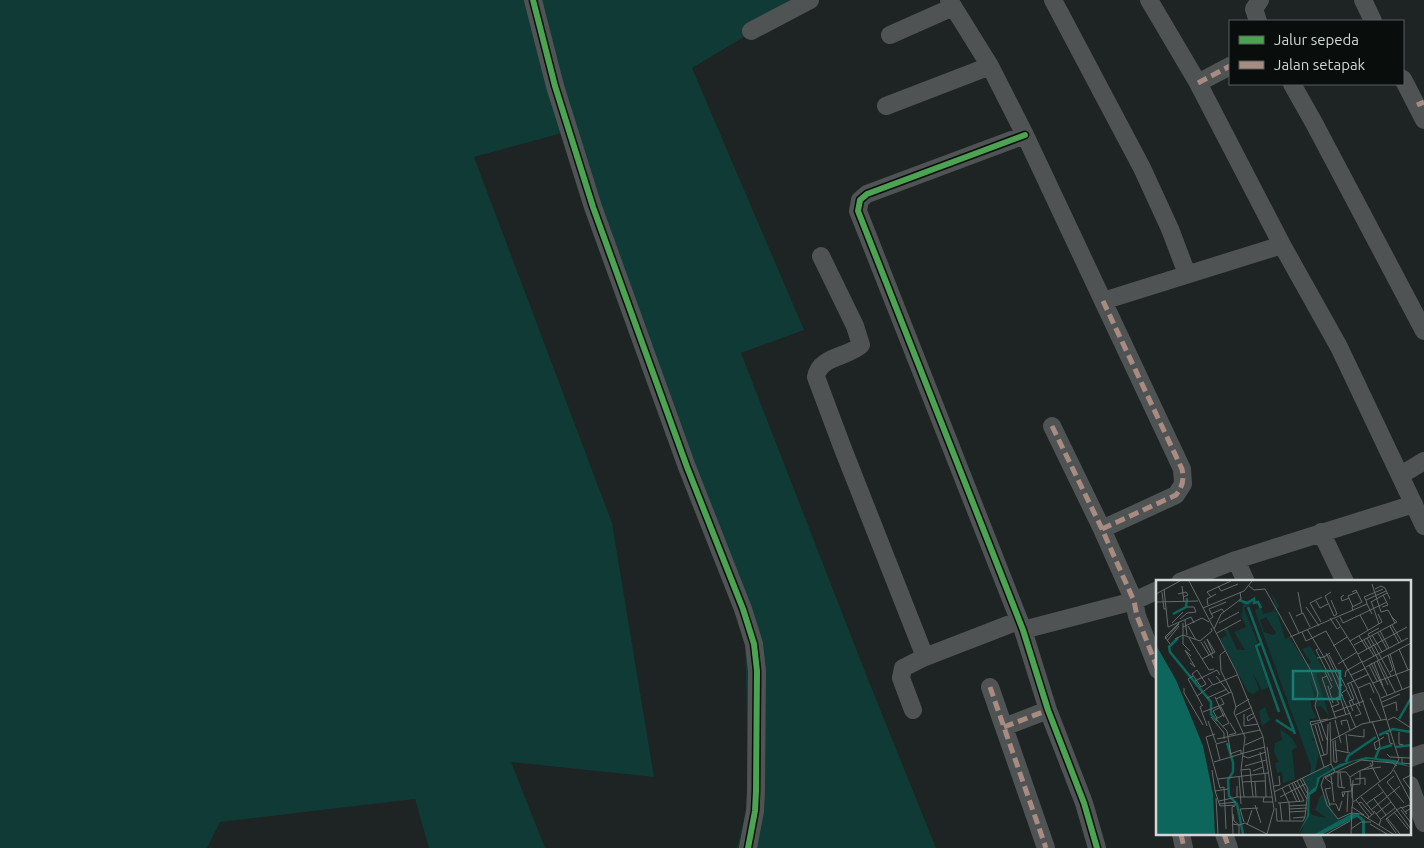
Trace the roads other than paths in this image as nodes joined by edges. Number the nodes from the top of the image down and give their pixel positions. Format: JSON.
{"nodes":[{"id":1,"x":532,"y":0,"type":"edge"},
{"id":2,"x":810,"y":0,"type":"edge"},
{"id":3,"x":1054,"y":0,"type":"edge"},
{"id":4,"x":1149,"y":0,"type":"edge"},
{"id":5,"x":1260,"y":0,"type":"edge"},
{"id":6,"x":1363,"y":0,"type":"edge"},
{"id":7,"x":951,"y":3,"type":"edge"},
{"id":8,"x":1258,"y":20,"type":"edge"},
{"id":9,"x":1373,"y":20,"type":"edge"},
{"id":10,"x":751,"y":31,"type":"dead end"},
{"id":11,"x":890,"y":35,"type":"dead end"},
{"id":12,"x":990,"y":66,"type":"junction"},
{"id":13,"x":1229,"y":67,"type":"edge"},
{"id":14,"x":1404,"y":81,"type":"edge"},
{"id":15,"x":1198,"y":83,"type":"junction"},
{"id":16,"x":1293,"y":85,"type":"edge"},
{"id":17,"x":886,"y":106,"type":"dead end"},
{"id":18,"x":1422,"y":109,"type":"edge"},
{"id":19,"x":1025,"y":135,"type":"junction"},
{"id":20,"x":1282,"y":245,"type":"junction"},
{"id":21,"x":821,"y":256,"type":"dead end"},
{"id":22,"x":1187,"y":274,"type":"junction"},
{"id":23,"x":1103,"y":301,"type":"junction"},
{"id":24,"x":1424,"y":331,"type":"edge"},
{"id":25,"x":1052,"y":426,"type":"dead end"},
{"id":26,"x":1424,"y":461,"type":"edge"},
{"id":27,"x":1401,"y":475,"type":"junction"},
{"id":28,"x":1414,"y":504,"type":"junction"},
{"id":29,"x":1424,"y":526,"type":"edge"},
{"id":30,"x":1102,"y":529,"type":"junction"},
{"id":31,"x":1321,"y":532,"type":"junction"},
{"id":32,"x":1236,"y":560,"type":"junction"},
{"id":33,"x":1185,"y":580,"type":"edge"},
{"id":34,"x":1245,"y":580,"type":"edge"},
{"id":35,"x":1344,"y":580,"type":"edge"},
{"id":36,"x":1156,"y":591,"type":"edge"},
{"id":37,"x":1134,"y":601,"type":"junction"},
{"id":38,"x":1020,"y":626,"type":"junction"},
{"id":39,"x":925,"y":657,"type":"junction"},
{"id":40,"x":1156,"y":665,"type":"edge"},
{"id":41,"x":990,"y":687,"type":"dead end"},
{"id":42,"x":913,"y":710,"type":"dead end"},
{"id":43,"x":1048,"y":710,"type":"junction"},
{"id":44,"x":1004,"y":727,"type":"junction"},
{"id":45,"x":1424,"y":753,"type":"edge"},
{"id":46,"x":1412,"y":757,"type":"edge"},
{"id":47,"x":1412,"y":790,"type":"edge"},
{"id":48,"x":1424,"y":823,"type":"edge"},
{"id":49,"x":1225,"y":836,"type":"edge"},
{"id":50,"x":1313,"y":836,"type":"edge"},
{"id":51,"x":748,"y":848,"type":"edge"},
{"id":52,"x":1046,"y":848,"type":"edge"},
{"id":53,"x":1097,"y":848,"type":"edge"},
{"id":54,"x":1229,"y":848,"type":"edge"},
{"id":55,"x":1317,"y":848,"type":"edge"}],
"edges":[{"from":1,"to":51,"type":"street"},
{"from":2,"to":10,"type":"street"},
{"from":3,"to":22,"type":"street"},
{"from":4,"to":15,"type":"street"},
{"from":5,"to":8,"type":"street"},
{"from":6,"to":9,"type":"street"},
{"from":7,"to":11,"type":"street"},
{"from":7,"to":12,"type":"street"},
{"from":12,"to":17,"type":"street"},
{"from":12,"to":19,"type":"street"},
{"from":13,"to":15,"type":"street"},
{"from":14,"to":18,"type":"street"},
{"from":15,"to":20,"type":"street"},
{"from":16,"to":24,"type":"street"},
{"from":19,"to":23,"type":"street"},
{"from":19,"to":38,"type":"street"},
{"from":20,"to":22,"type":"street"},
{"from":20,"to":27,"type":"street"},
{"from":21,"to":39,"type":"street"},
{"from":22,"to":23,"type":"street"},
{"from":23,"to":30,"type":"street"},
{"from":25,"to":30,"type":"street"},
{"from":26,"to":27,"type":"street"},
{"from":27,"to":28,"type":"street"},
{"from":28,"to":29,"type":"street"},
{"from":28,"to":31,"type":"street"},
{"from":30,"to":37,"type":"street"},
{"from":31,"to":32,"type":"street"},
{"from":31,"to":35,"type":"street"},
{"from":32,"to":33,"type":"street"},
{"from":32,"to":34,"type":"street"},
{"from":36,"to":37,"type":"street"},
{"from":37,"to":38,"type":"street"},
{"from":37,"to":40,"type":"street"},
{"from":38,"to":39,"type":"street"},
{"from":38,"to":43,"type":"street"},
{"from":39,"to":42,"type":"street"},
{"from":41,"to":44,"type":"street"},
{"from":43,"to":44,"type":"street"},
{"from":43,"to":53,"type":"street"},
{"from":44,"to":52,"type":"street"},
{"from":45,"to":46,"type":"street"},
{"from":47,"to":48,"type":"street"},
{"from":49,"to":54,"type":"street"},
{"from":50,"to":55,"type":"street"}]}
